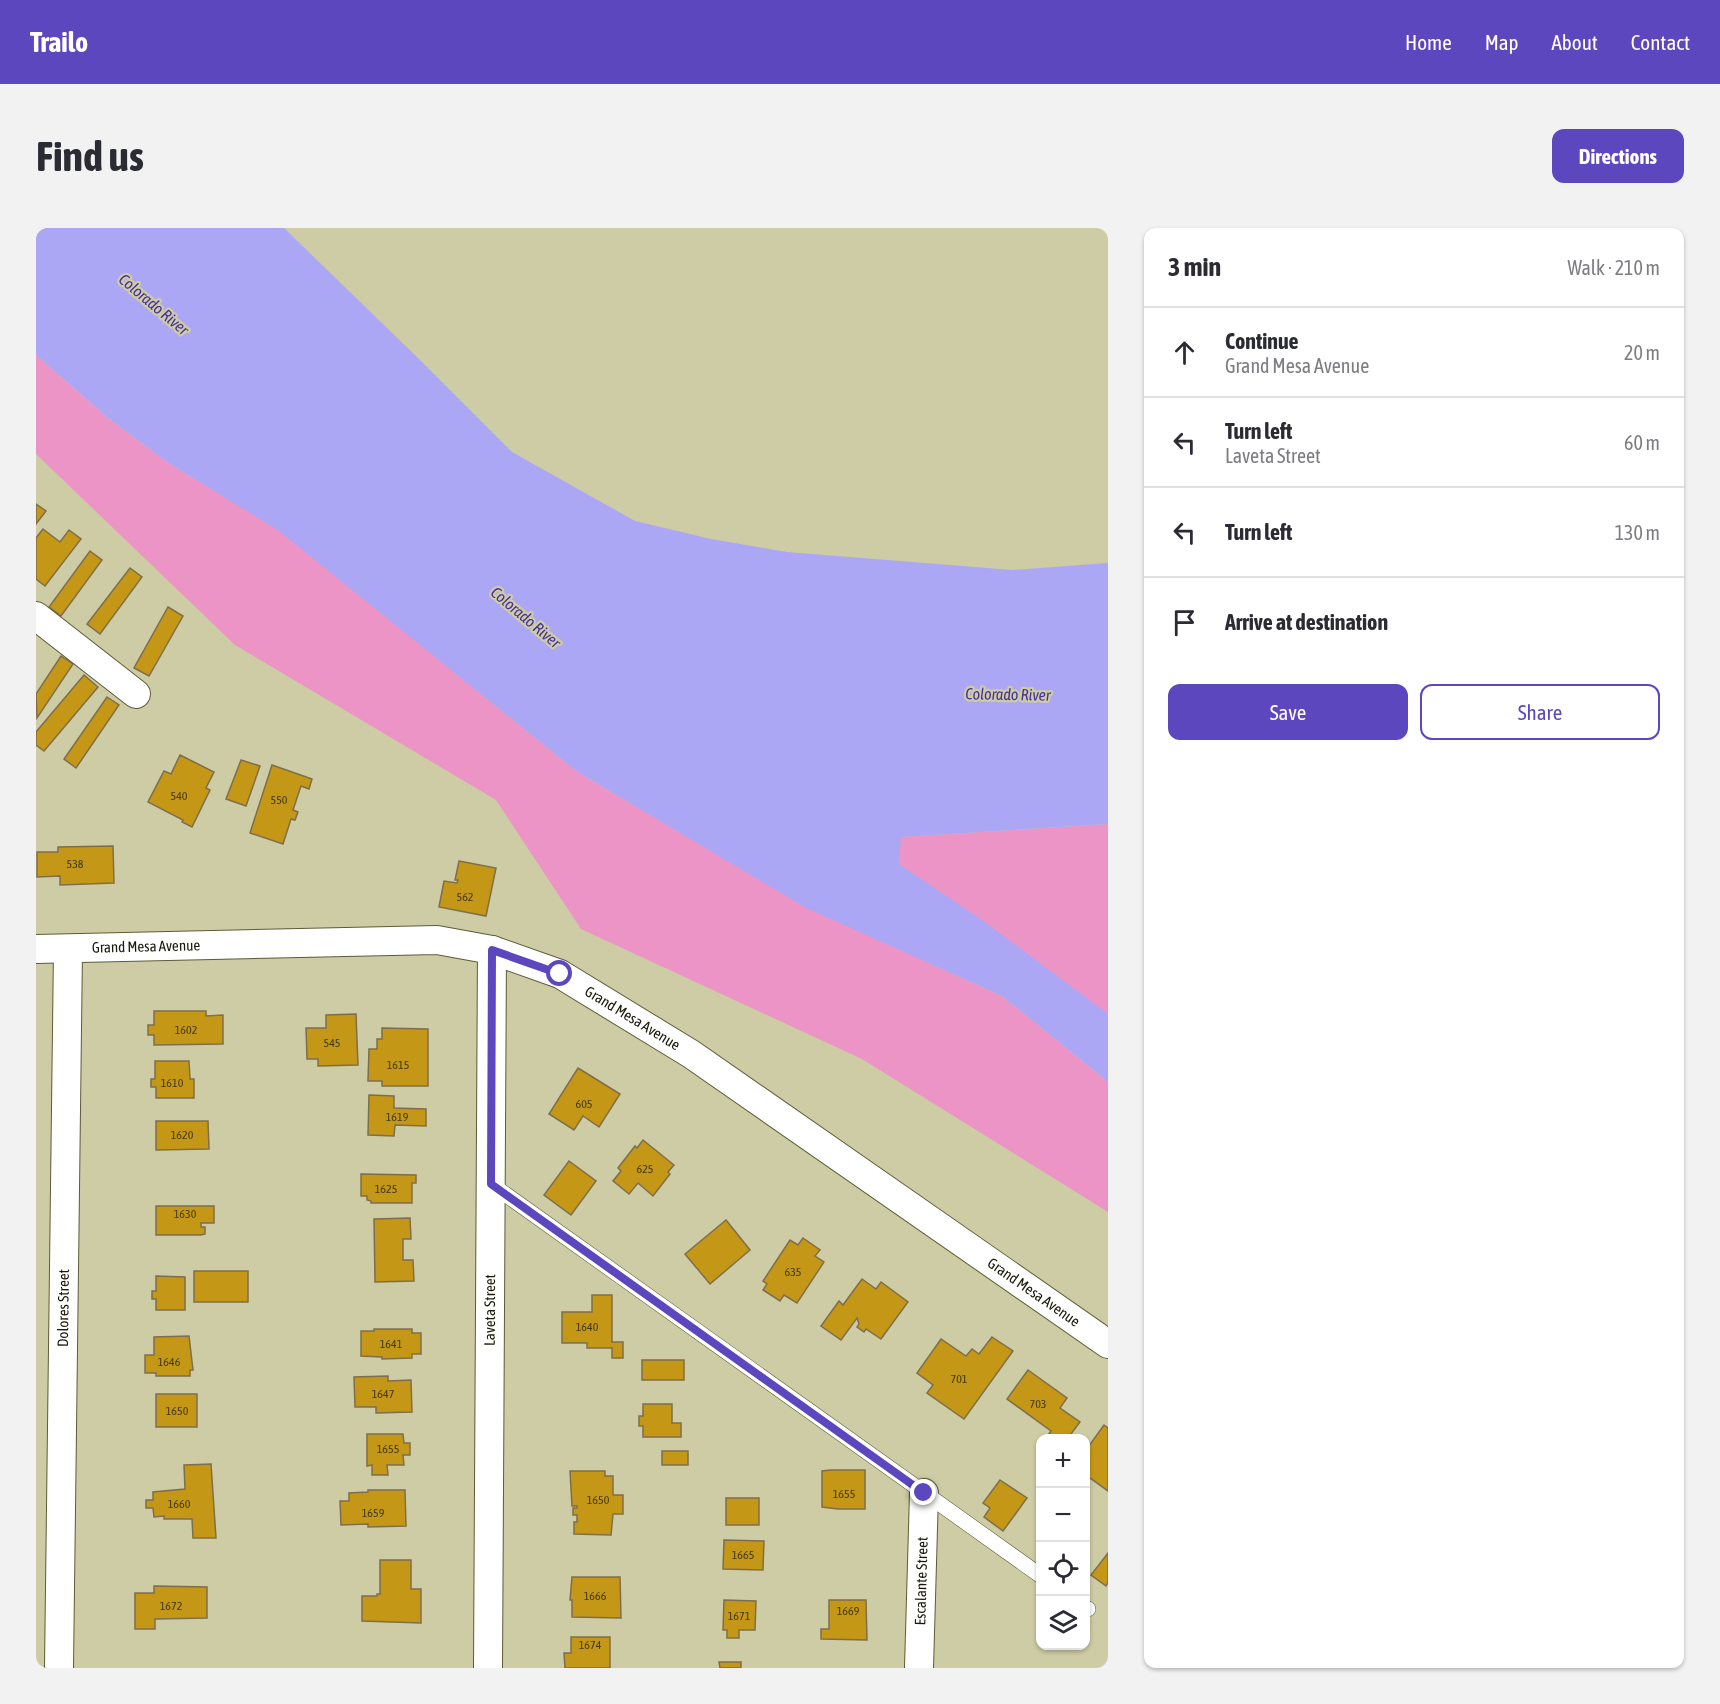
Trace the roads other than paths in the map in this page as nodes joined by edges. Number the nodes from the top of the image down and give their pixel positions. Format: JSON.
{"nodes":[{"id":1,"x":36,"y":616,"type":"edge"},
{"id":2,"x":136,"y":694,"type":"dead end"},
{"id":3,"x":68,"y":949,"type":"junction"},
{"id":4,"x":36,"y":950,"type":"edge"},
{"id":5,"x":492,"y":950,"type":"junction"},
{"id":6,"x":491,"y":1184,"type":"junction"},
{"id":7,"x":1108,"y":1344,"type":"edge"},
{"id":8,"x":924,"y":1493,"type":"junction"},
{"id":9,"x":1036,"y":1572,"type":"edge"},
{"id":10,"x":59,"y":1668,"type":"edge"},
{"id":11,"x":488,"y":1668,"type":"edge"},
{"id":12,"x":919,"y":1668,"type":"edge"}],
"edges":[{"from":1,"to":2,"type":"street"},
{"from":3,"to":4,"type":"street","name":"Grand Mesa Avenue"},
{"from":3,"to":5,"type":"street","name":"Grand Mesa Avenue"},
{"from":3,"to":10,"type":"street","name":"Dolores Street"},
{"from":5,"to":6,"type":"street","name":"Laveta Street"},
{"from":5,"to":7,"type":"street","name":"Grand Mesa Avenue"},
{"from":6,"to":8,"type":"lane"},
{"from":6,"to":11,"type":"street","name":"Laveta Street"},
{"from":8,"to":9,"type":"lane"},
{"from":8,"to":12,"type":"street","name":"Escalante Street"}]}
